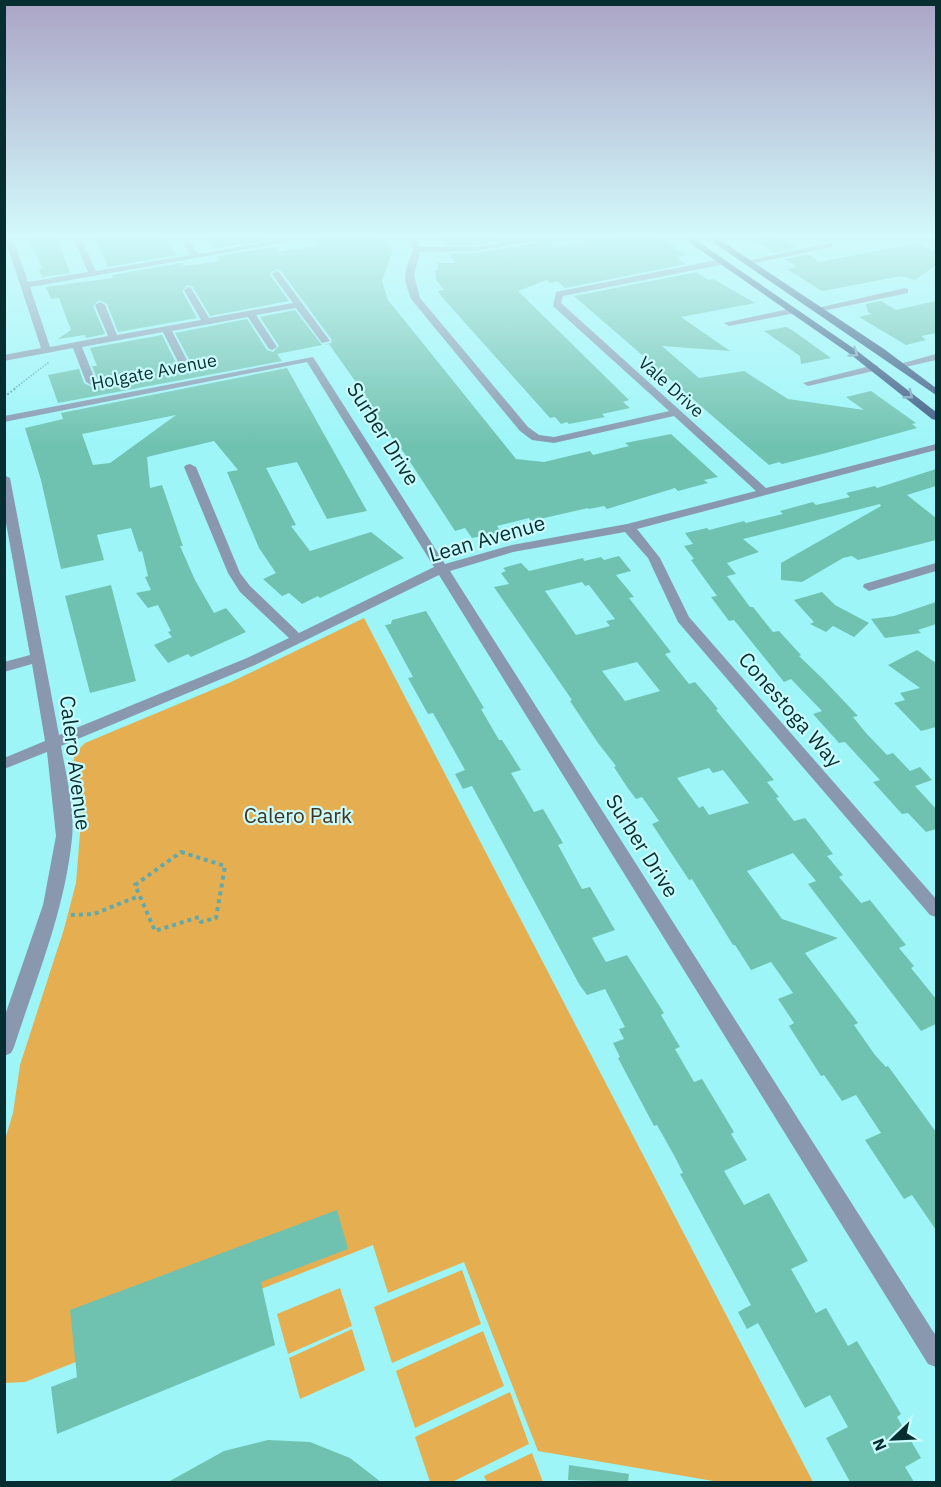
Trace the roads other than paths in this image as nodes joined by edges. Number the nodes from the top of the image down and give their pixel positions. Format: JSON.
{"nodes":[{"id":1,"x":32,"y":305,"type":"edge"},
{"id":2,"x":100,"y":305,"type":"dead end"},
{"id":3,"x":197,"y":305,"type":"edge"},
{"id":4,"x":297,"y":305,"type":"edge"},
{"id":5,"x":299,"y":305,"type":"edge"},
{"id":6,"x":421,"y":305,"type":"edge"},
{"id":7,"x":558,"y":305,"type":"edge"},
{"id":8,"x":785,"y":305,"type":"edge"},
{"id":9,"x":813,"y":305,"type":"edge"},
{"id":10,"x":835,"y":305,"type":"edge"},
{"id":11,"x":818,"y":309,"type":"junction"},
{"id":12,"x":793,"y":311,"type":"junction"},
{"id":13,"x":251,"y":314,"type":"junction"},
{"id":14,"x":207,"y":322,"type":"junction"},
{"id":15,"x":729,"y":323,"type":"dead end"},
{"id":16,"x":166,"y":329,"type":"junction"},
{"id":17,"x":114,"y":339,"type":"junction"},
{"id":18,"x":325,"y":341,"type":"dead end"},
{"id":19,"x":77,"y":345,"type":"junction"},
{"id":20,"x":272,"y":347,"type":"dead end"},
{"id":21,"x":47,"y":351,"type":"junction"},
{"id":22,"x":936,"y":357,"type":"edge"},
{"id":23,"x":4,"y":358,"type":"edge"},
{"id":24,"x":310,"y":359,"type":"joint"},
{"id":25,"x":183,"y":362,"type":"dead end"},
{"id":26,"x":901,"y":365,"type":"junction"},
{"id":27,"x":874,"y":368,"type":"junction"},
{"id":28,"x":91,"y":382,"type":"dead end"},
{"id":29,"x":808,"y":383,"type":"dead end"},
{"id":30,"x":936,"y":392,"type":"edge"},
{"id":31,"x":675,"y":413,"type":"junction"},
{"id":32,"x":936,"y":417,"type":"edge"},
{"id":33,"x":4,"y":419,"type":"edge"},
{"id":34,"x":936,"y":447,"type":"edge"},
{"id":35,"x":190,"y":467,"type":"dead end"},
{"id":36,"x":4,"y":478,"type":"edge"},
{"id":37,"x":764,"y":492,"type":"junction"},
{"id":38,"x":628,"y":528,"type":"junction"},
{"id":39,"x":10,"y":547,"type":"edge"},
{"id":40,"x":936,"y":567,"type":"edge"},
{"id":41,"x":441,"y":569,"type":"junction"},
{"id":42,"x":869,"y":587,"type":"dead end"},
{"id":43,"x":297,"y":638,"type":"junction"},
{"id":44,"x":36,"y":658,"type":"junction"},
{"id":45,"x":4,"y":667,"type":"edge"},
{"id":46,"x":52,"y":743,"type":"junction"},
{"id":47,"x":4,"y":764,"type":"edge"},
{"id":48,"x":936,"y":910,"type":"edge"},
{"id":49,"x":4,"y":1047,"type":"edge"},
{"id":50,"x":936,"y":1356,"type":"edge"}],
"edges":[{"from":1,"to":21,"type":"street"},
{"from":2,"to":17,"type":"street"},
{"from":3,"to":14,"type":"street"},
{"from":4,"to":13,"type":"street"},
{"from":5,"to":18,"type":"street"},
{"from":6,"to":31,"type":"street"},
{"from":7,"to":31,"type":"street","name":"Vale Drive"},
{"from":8,"to":12,"type":"main road"},
{"from":9,"to":11,"type":"main road"},
{"from":10,"to":11,"type":"street"},
{"from":11,"to":26,"type":"main road"},
{"from":12,"to":15,"type":"street"},
{"from":12,"to":27,"type":"main road","one_way":true},
{"from":13,"to":14,"type":"street"},
{"from":13,"to":20,"type":"street"},
{"from":14,"to":16,"type":"street"},
{"from":16,"to":17,"type":"street"},
{"from":16,"to":25,"type":"street"},
{"from":17,"to":19,"type":"street"},
{"from":19,"to":21,"type":"street"},
{"from":19,"to":28,"type":"street"},
{"from":21,"to":23,"type":"street"},
{"from":22,"to":26,"type":"street"},
{"from":24,"to":33,"type":"street","name":"Holgate Avenue"},
{"from":24,"to":41,"type":"street","name":"Surber Drive"},
{"from":26,"to":30,"type":"main road"},
{"from":27,"to":29,"type":"street"},
{"from":27,"to":32,"type":"main road","one_way":true},
{"from":31,"to":37,"type":"street","name":"Vale Drive"},
{"from":34,"to":37,"type":"street","name":"Lean Avenue"},
{"from":35,"to":43,"type":"street"},
{"from":36,"to":39,"type":"street","name":"Calero Avenue"},
{"from":37,"to":38,"type":"street","name":"Lean Avenue"},
{"from":38,"to":41,"type":"street","name":"Lean Avenue"},
{"from":38,"to":48,"type":"street","name":"Conestoga Way"},
{"from":39,"to":44,"type":"street","name":"Calero Avenue"},
{"from":40,"to":42,"type":"street"},
{"from":41,"to":43,"type":"street","name":"Lean Avenue"},
{"from":41,"to":50,"type":"street","name":"Surber Drive"},
{"from":43,"to":46,"type":"street","name":"Lean Avenue"},
{"from":44,"to":45,"type":"street"},
{"from":44,"to":46,"type":"street","name":"Calero Avenue"},
{"from":46,"to":47,"type":"street","name":"Lean Avenue"},
{"from":46,"to":49,"type":"street","name":"Calero Avenue"}]}
